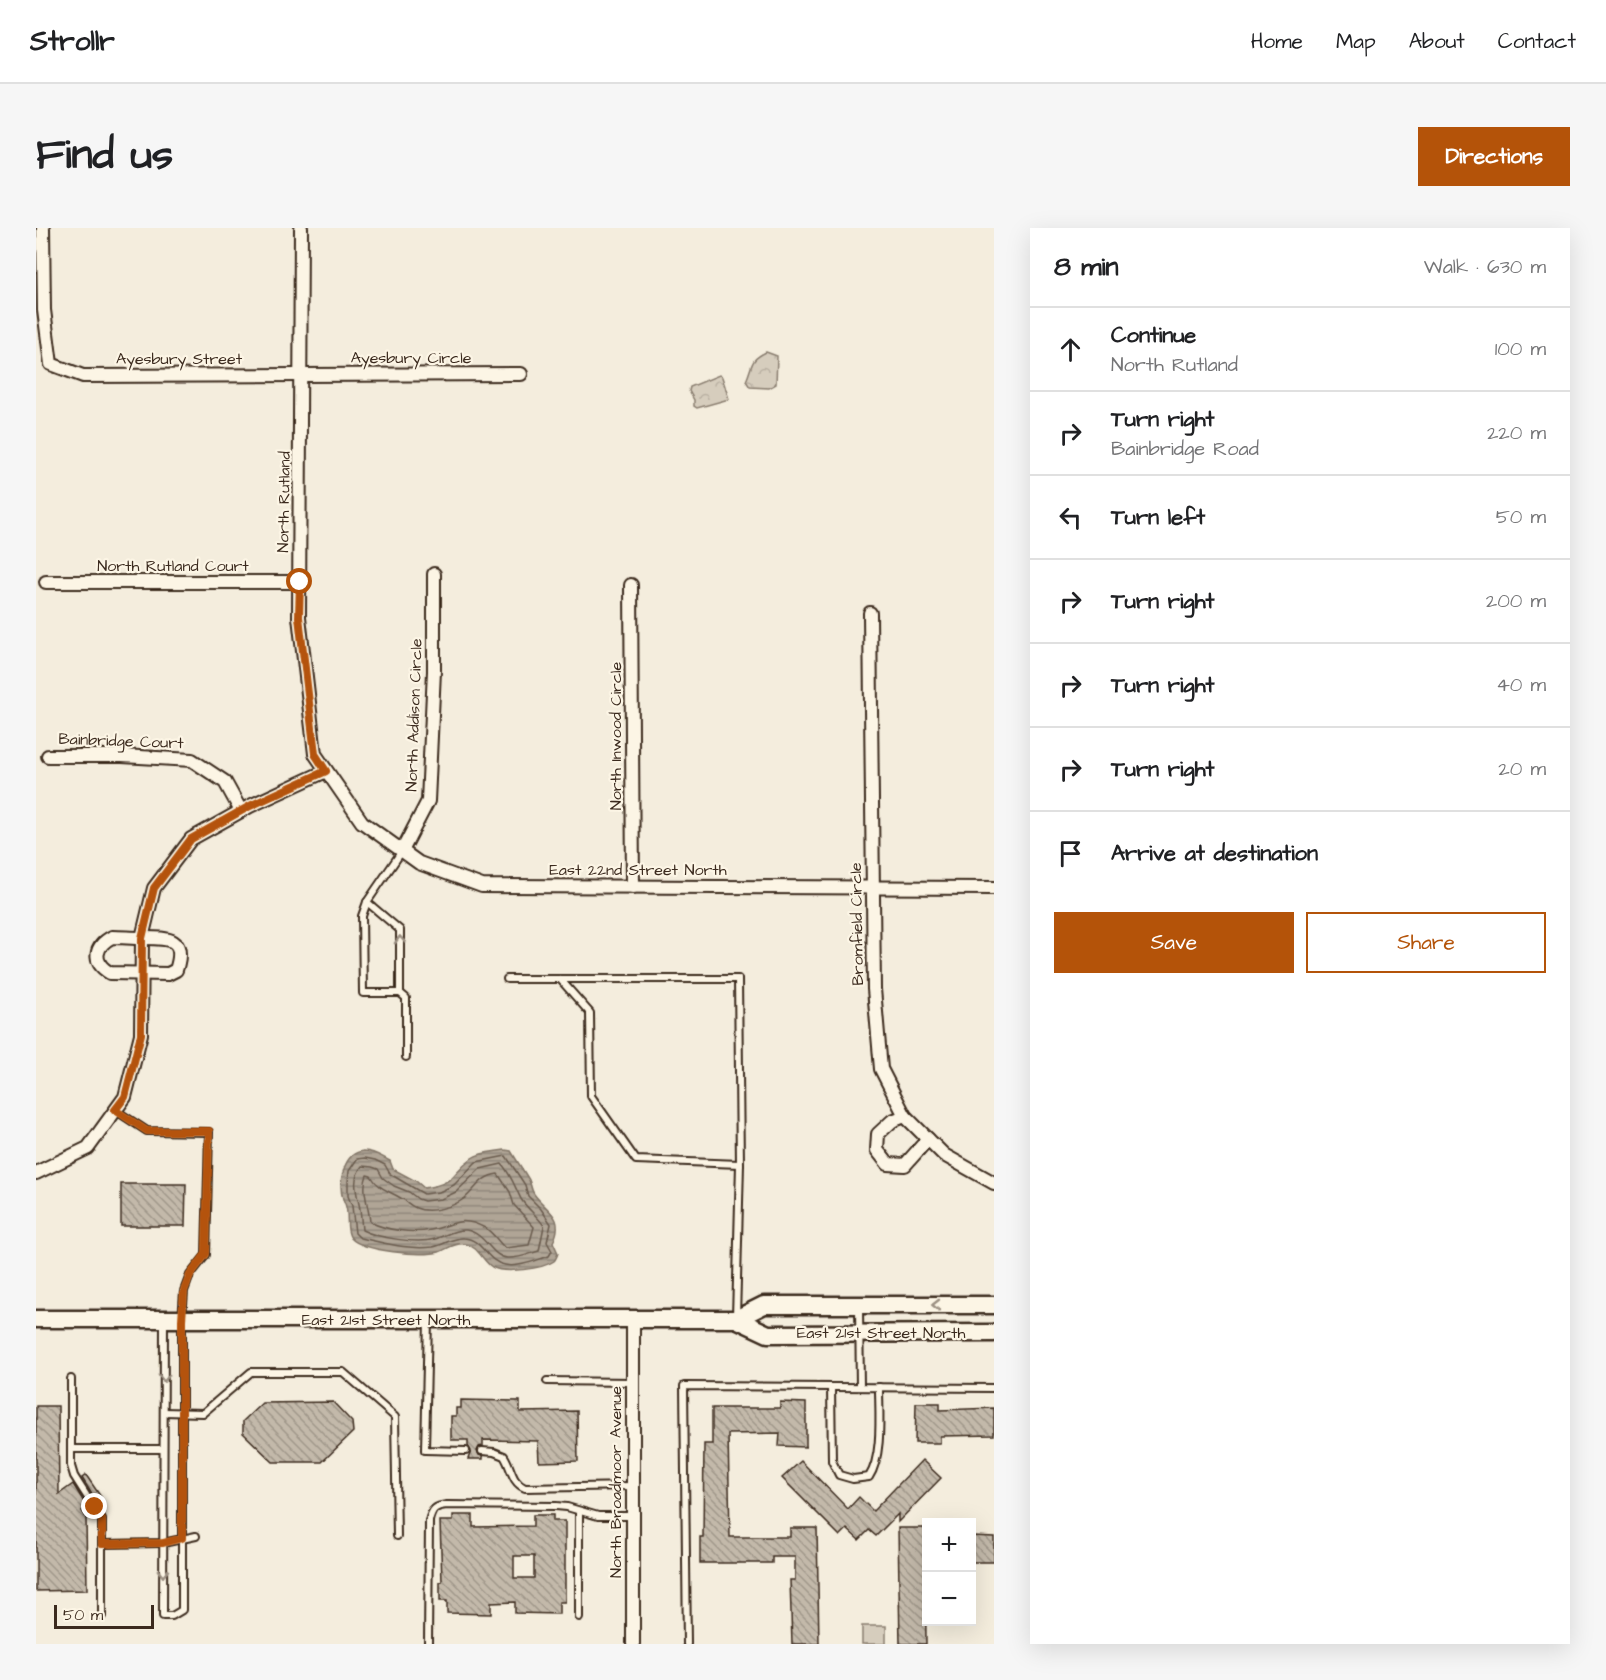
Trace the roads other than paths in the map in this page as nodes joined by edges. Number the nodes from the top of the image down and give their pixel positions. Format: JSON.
{"nodes":[{"id":1,"x":43,"y":228,"type":"edge"},
{"id":2,"x":301,"y":228,"type":"edge"},
{"id":3,"x":521,"y":374,"type":"dead end"},
{"id":4,"x":302,"y":375,"type":"junction"},
{"id":5,"x":434,"y":574,"type":"dead end"},
{"id":6,"x":46,"y":582,"type":"dead end"},
{"id":7,"x":300,"y":582,"type":"junction"},
{"id":8,"x":631,"y":585,"type":"dead end"},
{"id":9,"x":870,"y":613,"type":"dead end"},
{"id":10,"x":48,"y":756,"type":"dead end"},
{"id":11,"x":326,"y":771,"type":"junction"},
{"id":12,"x":241,"y":811,"type":"junction"},
{"id":13,"x":402,"y":851,"type":"junction"},
{"id":14,"x":873,"y":886,"type":"junction"},
{"id":15,"x":633,"y":887,"type":"junction"},
{"id":16,"x":994,"y":888,"type":"edge"},
{"id":17,"x":367,"y":902,"type":"junction"},
{"id":18,"x":142,"y":938,"type":"junction"},
{"id":19,"x":142,"y":974,"type":"junction"},
{"id":20,"x":507,"y":979,"type":"dead end"},
{"id":21,"x":560,"y":979,"type":"junction"},
{"id":22,"x":400,"y":993,"type":"junction"},
{"id":23,"x":406,"y":1057,"type":"dead end"},
{"id":24,"x":115,"y":1110,"type":"junction"},
{"id":25,"x":905,"y":1116,"type":"junction"},
{"id":26,"x":928,"y":1139,"type":"junction"},
{"id":27,"x":740,"y":1164,"type":"junction"},
{"id":28,"x":36,"y":1173,"type":"edge"},
{"id":29,"x":994,"y":1183,"type":"edge"},
{"id":30,"x":859,"y":1305,"type":"junction"},
{"id":31,"x":994,"y":1305,"type":"edge"},
{"id":32,"x":36,"y":1319,"type":"edge"},
{"id":33,"x":736,"y":1319,"type":"junction"},
{"id":34,"x":164,"y":1320,"type":"junction"},
{"id":35,"x":182,"y":1320,"type":"junction"},
{"id":36,"x":428,"y":1320,"type":"junction"},
{"id":37,"x":633,"y":1320,"type":"junction"},
{"id":38,"x":859,"y":1333,"type":"junction"},
{"id":39,"x":994,"y":1333,"type":"edge"},
{"id":40,"x":71,"y":1379,"type":"dead end"},
{"id":41,"x":547,"y":1381,"type":"dead end"},
{"id":42,"x":633,"y":1382,"type":"junction"},
{"id":43,"x":831,"y":1387,"type":"junction"},
{"id":44,"x":860,"y":1387,"type":"junction"},
{"id":45,"x":879,"y":1387,"type":"junction"},
{"id":46,"x":994,"y":1388,"type":"edge"},
{"id":47,"x":164,"y":1412,"type":"junction"},
{"id":48,"x":182,"y":1413,"type":"junction"},
{"id":49,"x":71,"y":1449,"type":"junction"},
{"id":50,"x":163,"y":1449,"type":"junction"},
{"id":51,"x":466,"y":1451,"type":"dead end"},
{"id":52,"x":482,"y":1451,"type":"dead end"},
{"id":53,"x":632,"y":1486,"type":"junction"},
{"id":54,"x":579,"y":1511,"type":"junction"},
{"id":55,"x":633,"y":1516,"type":"junction"},
{"id":56,"x":196,"y":1536,"type":"dead end"},
{"id":57,"x":397,"y":1536,"type":"dead end"},
{"id":58,"x":182,"y":1538,"type":"junction"},
{"id":59,"x":163,"y":1543,"type":"junction"},
{"id":60,"x":102,"y":1544,"type":"junction"},
{"id":61,"x":102,"y":1616,"type":"dead end"},
{"id":62,"x":579,"y":1617,"type":"dead end"},
{"id":63,"x":428,"y":1644,"type":"edge"},
{"id":64,"x":633,"y":1644,"type":"edge"},
{"id":65,"x":687,"y":1644,"type":"edge"}],
"edges":[{"from":1,"to":4,"type":"street","name":"Ayesbury Street"},
{"from":2,"to":4,"type":"street","name":"North Rutland"},
{"from":3,"to":4,"type":"street","name":"Ayesbury Circle"},
{"from":4,"to":7,"type":"street","name":"North Rutland"},
{"from":5,"to":13,"type":"street","name":"North Addison Circle"},
{"from":6,"to":7,"type":"street","name":"North Rutland Court"},
{"from":7,"to":11,"type":"street","name":"North Rutland"},
{"from":8,"to":15,"type":"street","name":"North Inwood Circle"},
{"from":9,"to":14,"type":"street","name":"Bromfield Circle"},
{"from":10,"to":12,"type":"street","name":"Bainbridge Court"},
{"from":11,"to":12,"type":"street"},
{"from":11,"to":13,"type":"street","name":"East 22nd Street North"},
{"from":12,"to":18,"type":"street"},
{"from":13,"to":15,"type":"street","name":"East 22nd Street North"},
{"from":13,"to":17,"type":"lane"},
{"from":14,"to":15,"type":"street","name":"East 22nd Street North"},
{"from":14,"to":16,"type":"street","name":"East 22nd Street North"},
{"from":14,"to":25,"type":"street","name":"Bromfield Circle"},
{"from":22,"to":17,"type":"lane","one_way":true},
{"from":17,"to":22,"type":"lane"},
{"from":18,"to":19,"type":"street"},
{"from":18,"to":19,"type":"street"},
{"from":18,"to":19,"type":"street"},
{"from":19,"to":24,"type":"street"},
{"from":20,"to":21,"type":"lane"},
{"from":21,"to":27,"type":"lane"},
{"from":21,"to":27,"type":"lane"},
{"from":22,"to":23,"type":"lane"},
{"from":24,"to":28,"type":"street"},
{"from":24,"to":35,"type":"lane"},
{"from":25,"to":26,"type":"street","name":"Bromfield Circle"},
{"from":25,"to":26,"type":"street"},
{"from":26,"to":29,"type":"street","name":"Bromfield Circle"},
{"from":27,"to":33,"type":"lane"},
{"from":31,"to":30,"type":"main road","name":"East 21st Street North","one_way":true},
{"from":30,"to":33,"type":"main road","name":"East 21st Street North"},
{"from":30,"to":38,"type":"lane"},
{"from":32,"to":34,"type":"main road","name":"East 21st Street North"},
{"from":33,"to":37,"type":"main road","name":"East 21st Street North"},
{"from":33,"to":38,"type":"main road","name":"East 21st Street North"},
{"from":34,"to":35,"type":"main road","name":"East 21st Street North"},
{"from":34,"to":47,"type":"lane","one_way":true},
{"from":35,"to":36,"type":"main road","name":"East 21st Street North"},
{"from":35,"to":48,"type":"lane"},
{"from":36,"to":37,"type":"main road","name":"East 21st Street North"},
{"from":36,"to":51,"type":"lane"},
{"from":37,"to":42,"type":"street","name":"North Broadmoor Avenue"},
{"from":38,"to":39,"type":"main road","name":"East 21st Street North"},
{"from":38,"to":44,"type":"lane"},
{"from":40,"to":49,"type":"lane"},
{"from":41,"to":42,"type":"lane"},
{"from":42,"to":53,"type":"street","name":"North Broadmoor Avenue"},
{"from":43,"to":44,"type":"lane"},
{"from":43,"to":45,"type":"lane"},
{"from":43,"to":65,"type":"lane"},
{"from":44,"to":45,"type":"lane"},
{"from":45,"to":46,"type":"lane"},
{"from":47,"to":48,"type":"lane"},
{"from":47,"to":50,"type":"lane"},
{"from":48,"to":57,"type":"lane"},
{"from":48,"to":58,"type":"lane"},
{"from":49,"to":50,"type":"lane"},
{"from":49,"to":60,"type":"lane"},
{"from":50,"to":59,"type":"lane"},
{"from":52,"to":53,"type":"lane"},
{"from":53,"to":55,"type":"street","name":"North Broadmoor Avenue"},
{"from":54,"to":55,"type":"lane"},
{"from":54,"to":62,"type":"lane"},
{"from":54,"to":63,"type":"lane"},
{"from":55,"to":64,"type":"street","name":"North Broadmoor Avenue"},
{"from":56,"to":58,"type":"lane"},
{"from":58,"to":59,"type":"lane"},
{"from":59,"to":58,"type":"lane","one_way":true},
{"from":59,"to":60,"type":"lane"},
{"from":60,"to":61,"type":"lane"}]}
